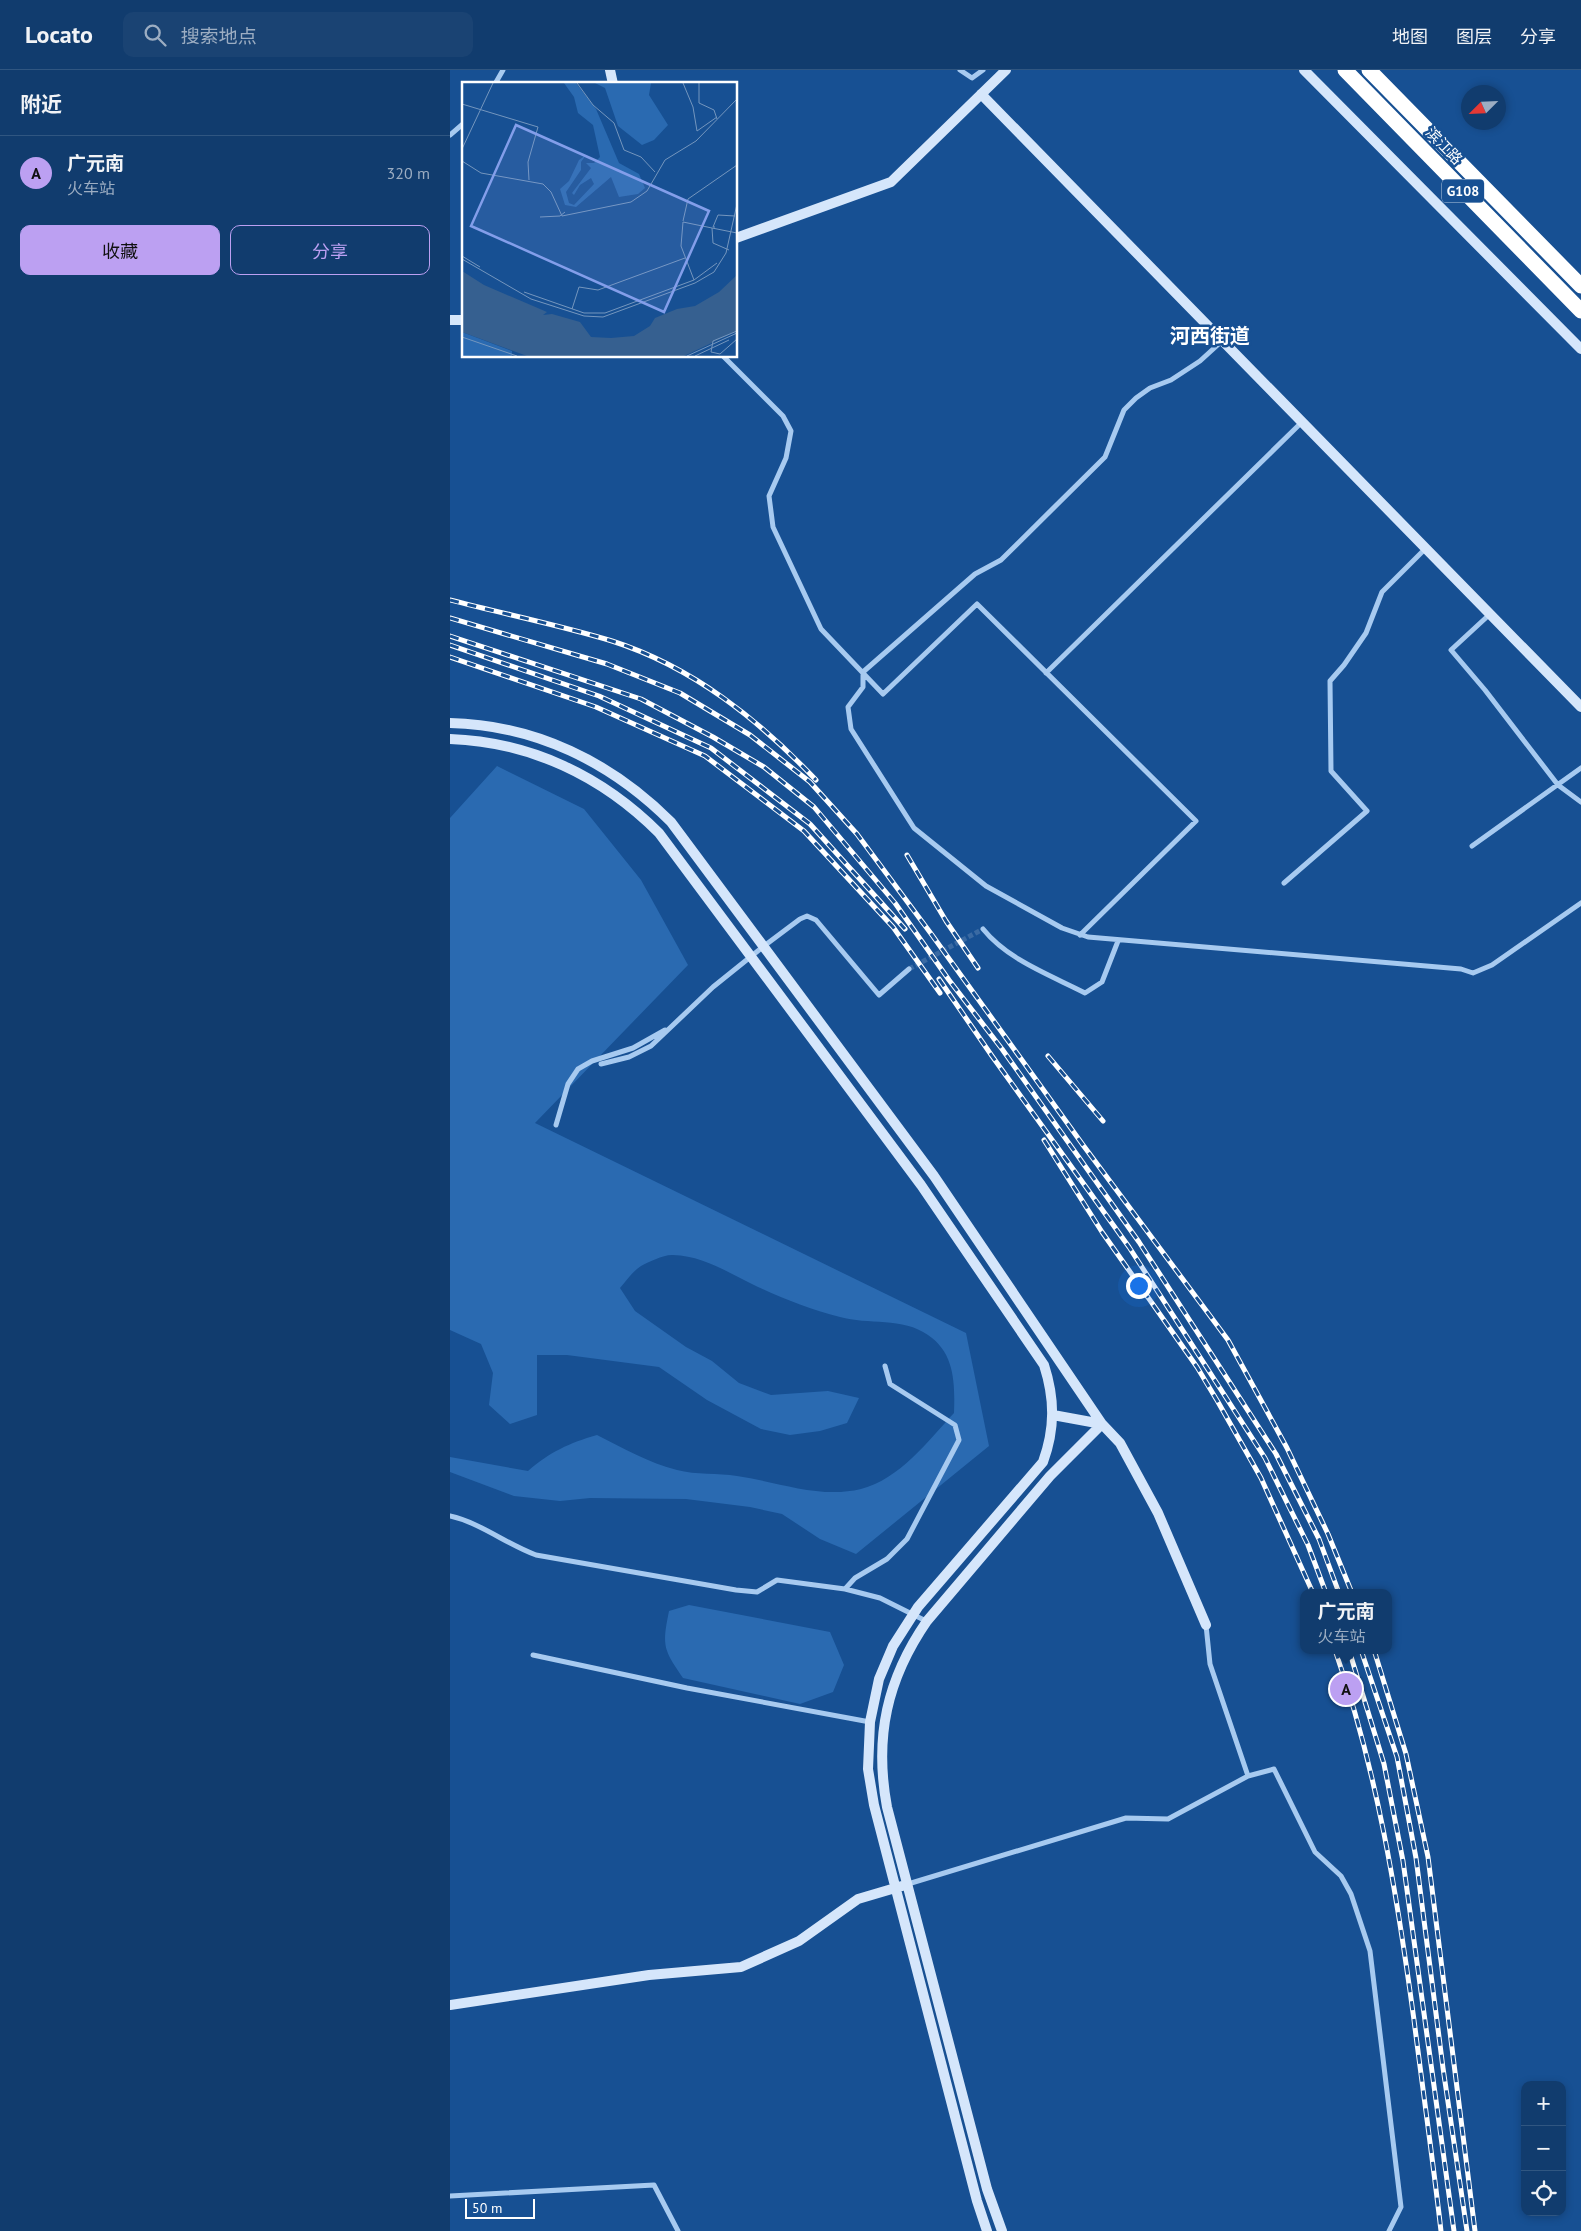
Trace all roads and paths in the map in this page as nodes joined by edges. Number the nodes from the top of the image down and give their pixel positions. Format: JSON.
{"nodes":[{"id":1,"x":503,"y":70,"type":"edge"},
{"id":2,"x":960,"y":70,"type":"edge"},
{"id":3,"x":983,"y":70,"type":"edge"},
{"id":4,"x":1006,"y":70,"type":"edge"},
{"id":5,"x":1304,"y":70,"type":"edge"},
{"id":6,"x":1345,"y":70,"type":"edge"},
{"id":7,"x":1369,"y":70,"type":"edge"},
{"id":8,"x":496,"y":82,"type":"edge"},
{"id":9,"x":981,"y":94,"type":"junction"},
{"id":10,"x":462,"y":125,"type":"edge"},
{"id":11,"x":450,"y":135,"type":"edge"},
{"id":12,"x":738,"y":237,"type":"edge"},
{"id":13,"x":1581,"y":286,"type":"edge"},
{"id":14,"x":1581,"y":311,"type":"edge"},
{"id":15,"x":1223,"y":340,"type":"junction"},
{"id":16,"x":1581,"y":349,"type":"edge"},
{"id":17,"x":725,"y":358,"type":"edge"},
{"id":18,"x":1302,"y":422,"type":"junction"},
{"id":19,"x":1426,"y":548,"type":"junction"},
{"id":20,"x":1490,"y":614,"type":"junction"},
{"id":21,"x":863,"y":672,"type":"junction"},
{"id":22,"x":1046,"y":673,"type":"junction"},
{"id":23,"x":1581,"y":707,"type":"edge"},
{"id":24,"x":450,"y":723,"type":"edge"},
{"id":25,"x":450,"y":739,"type":"edge"},
{"id":26,"x":1581,"y":768,"type":"edge"},
{"id":27,"x":1558,"y":785,"type":"junction"},
{"id":28,"x":1581,"y":802,"type":"edge"},
{"id":29,"x":1472,"y":846,"type":"dead end"},
{"id":30,"x":1284,"y":883,"type":"dead end"},
{"id":31,"x":1581,"y":903,"type":"edge"},
{"id":32,"x":982,"y":929,"type":"dead end"},
{"id":33,"x":1080,"y":934,"type":"junction"},
{"id":34,"x":1118,"y":941,"type":"junction"},
{"id":35,"x":764,"y":946,"type":"junction"},
{"id":36,"x":751,"y":956,"type":"junction"},
{"id":37,"x":909,"y":969,"type":"tunnel mouth"},
{"id":38,"x":672,"y":1025,"type":"junction"},
{"id":39,"x":601,"y":1064,"type":"dead end"},
{"id":40,"x":556,"y":1125,"type":"dead end"},
{"id":41,"x":884,"y":1366,"type":"dead end"},
{"id":42,"x":1053,"y":1415,"type":"junction"},
{"id":43,"x":1102,"y":1424,"type":"junction"},
{"id":44,"x":450,"y":1516,"type":"edge"},
{"id":45,"x":845,"y":1589,"type":"junction"},
{"id":46,"x":912,"y":1615,"type":"junction"},
{"id":47,"x":927,"y":1622,"type":"junction"},
{"id":48,"x":1206,"y":1624,"type":"joint"},
{"id":49,"x":533,"y":1656,"type":"dead end"},
{"id":50,"x":870,"y":1722,"type":"junction"},
{"id":51,"x":1248,"y":1776,"type":"junction"},
{"id":52,"x":908,"y":1884,"type":"junction"},
{"id":53,"x":895,"y":1888,"type":"junction"},
{"id":54,"x":450,"y":2005,"type":"edge"},
{"id":55,"x":450,"y":2196,"type":"edge"},
{"id":56,"x":678,"y":2231,"type":"edge"},
{"id":57,"x":987,"y":2231,"type":"edge"},
{"id":58,"x":1002,"y":2231,"type":"edge"},
{"id":59,"x":1389,"y":2231,"type":"edge"}],
"edges":[{"from":1,"to":8,"type":"street"},
{"from":2,"to":3,"type":"street"},
{"from":4,"to":9,"type":"main road"},
{"from":5,"to":16,"type":"main road"},
{"from":6,"to":14,"type":"highway","name":"滨江路","number":"G108"},
{"from":7,"to":13,"type":"highway","name":"滨江路","number":"G108"},
{"from":9,"to":12,"type":"main road"},
{"from":9,"to":15,"type":"main road"},
{"from":10,"to":11,"type":"street"},
{"from":15,"to":18,"type":"main road"},
{"from":15,"to":21,"type":"street"},
{"from":17,"to":21,"type":"street"},
{"from":18,"to":19,"type":"main road"},
{"from":18,"to":22,"type":"street"},
{"from":19,"to":20,"type":"main road"},
{"from":19,"to":30,"type":"street"},
{"from":20,"to":23,"type":"main road"},
{"from":20,"to":27,"type":"street"},
{"from":21,"to":22,"type":"street"},
{"from":21,"to":33,"type":"street"},
{"from":22,"to":33,"type":"street"},
{"from":24,"to":35,"type":"main road"},
{"from":25,"to":36,"type":"main road"},
{"from":26,"to":27,"type":"street"},
{"from":27,"to":28,"type":"street"},
{"from":27,"to":29,"type":"street"},
{"from":31,"to":34,"type":"street"},
{"from":32,"to":34,"type":"street"},
{"from":33,"to":34,"type":"street"},
{"from":35,"to":36,"type":"street"},
{"from":35,"to":37,"type":"street"},
{"from":35,"to":43,"type":"main road"},
{"from":36,"to":38,"type":"street"},
{"from":36,"to":42,"type":"main road"},
{"from":38,"to":39,"type":"street"},
{"from":38,"to":40,"type":"street"},
{"from":41,"to":45,"type":"street"},
{"from":42,"to":43,"type":"main road"},
{"from":42,"to":46,"type":"main road"},
{"from":43,"to":47,"type":"main road"},
{"from":43,"to":48,"type":"main road"},
{"from":44,"to":45,"type":"street"},
{"from":45,"to":46,"type":"street"},
{"from":46,"to":47,"type":"street"},
{"from":46,"to":50,"type":"main road"},
{"from":47,"to":52,"type":"main road"},
{"from":48,"to":51,"type":"street"},
{"from":49,"to":50,"type":"street"},
{"from":50,"to":53,"type":"main road"},
{"from":51,"to":52,"type":"street"},
{"from":51,"to":59,"type":"street"},
{"from":52,"to":53,"type":"main road"},
{"from":52,"to":58,"type":"main road"},
{"from":53,"to":54,"type":"main road"},
{"from":53,"to":57,"type":"main road"},
{"from":55,"to":56,"type":"street"}]}
